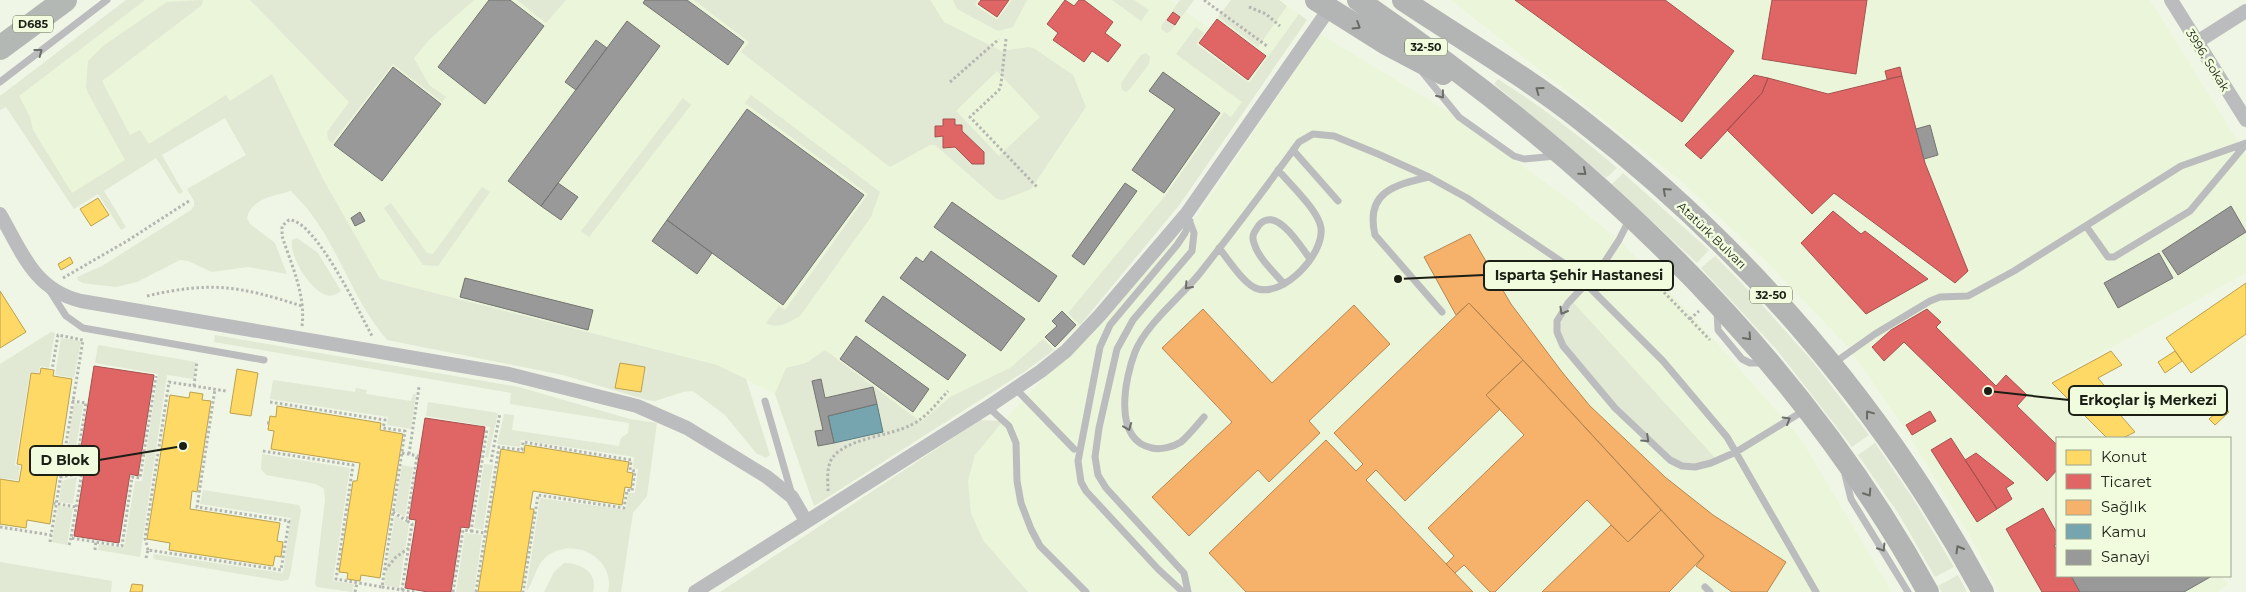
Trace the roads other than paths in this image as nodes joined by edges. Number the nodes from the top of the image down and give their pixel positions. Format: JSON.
{"nodes":[{"id":1,"x":65,"y":0,"type":"edge"},
{"id":2,"x":107,"y":0,"type":"edge"},
{"id":3,"x":1358,"y":0,"type":"edge"},
{"id":4,"x":1403,"y":0,"type":"edge"},
{"id":5,"x":1431,"y":0,"type":"edge"},
{"id":6,"x":2171,"y":0,"type":"edge"},
{"id":7,"x":1323,"y":4,"type":"edge"},
{"id":8,"x":2246,"y":11,"type":"edge"},
{"id":9,"x":2197,"y":42,"type":"junction"},
{"id":10,"x":0,"y":48,"type":"edge"},
{"id":11,"x":1410,"y":57,"type":"junction"},
{"id":12,"x":1495,"y":58,"type":"junction"},
{"id":13,"x":0,"y":82,"type":"edge"},
{"id":14,"x":1491,"y":98,"type":"junction"},
{"id":15,"x":2246,"y":120,"type":"edge"},
{"id":16,"x":2246,"y":143,"type":"edge"},
{"id":17,"x":1293,"y":150,"type":"junction"},
{"id":18,"x":1564,"y":156,"type":"junction"},
{"id":19,"x":1278,"y":170,"type":"junction"},
{"id":20,"x":1429,"y":177,"type":"junction"},
{"id":21,"x":1338,"y":201,"type":"dead end"},
{"id":22,"x":0,"y":214,"type":"edge"},
{"id":23,"x":1631,"y":215,"type":"junction"},
{"id":24,"x":1188,"y":217,"type":"junction"},
{"id":25,"x":2086,"y":226,"type":"junction"},
{"id":26,"x":1219,"y":248,"type":"junction"},
{"id":27,"x":1310,"y":259,"type":"junction"},
{"id":28,"x":1284,"y":284,"type":"junction"},
{"id":29,"x":1586,"y":284,"type":"junction"},
{"id":30,"x":47,"y":286,"type":"junction"},
{"id":31,"x":1442,"y":312,"type":"dead end"},
{"id":32,"x":264,"y":360,"type":"dead end"},
{"id":33,"x":1832,"y":364,"type":"junction"},
{"id":34,"x":1016,"y":389,"type":"junction"},
{"id":35,"x":765,"y":401,"type":"dead end"},
{"id":36,"x":988,"y":407,"type":"junction"},
{"id":37,"x":1807,"y":408,"type":"junction"},
{"id":38,"x":1204,"y":417,"type":"dead end"},
{"id":39,"x":1074,"y":450,"type":"dead end"},
{"id":40,"x":1736,"y":452,"type":"junction"},
{"id":41,"x":1844,"y":457,"type":"junction"},
{"id":42,"x":792,"y":497,"type":"junction"},
{"id":43,"x":806,"y":521,"type":"junction"},
{"id":44,"x":695,"y":592,"type":"edge"},
{"id":45,"x":1086,"y":592,"type":"edge"},
{"id":46,"x":1183,"y":592,"type":"edge"},
{"id":47,"x":1188,"y":592,"type":"edge"},
{"id":48,"x":1816,"y":592,"type":"edge"},
{"id":49,"x":1908,"y":592,"type":"edge"},
{"id":50,"x":1928,"y":592,"type":"edge"},
{"id":51,"x":1983,"y":592,"type":"edge"}],
"edges":[{"from":1,"to":10,"type":"highway","number":"D685"},
{"from":13,"to":2,"type":"lane","one_way":true},
{"from":3,"to":14,"type":"main road","number":"32-50"},
{"from":4,"to":12,"type":"main road","name":"Atatürk Bulvarı","number":"32-50"},
{"from":5,"to":12,"type":"main road"},
{"from":6,"to":9,"type":"street","name":"3996. Sokak"},
{"from":7,"to":11,"type":"main road","one_way":true},
{"from":7,"to":24,"type":"street"},
{"from":8,"to":9,"type":"street"},
{"from":9,"to":15,"type":"street","name":"3996. Sokak"},
{"from":11,"to":14,"type":"main road"},
{"from":11,"to":18,"type":"lane","one_way":true},
{"from":33,"to":12,"type":"main road","name":"Atatürk Bulvarı","number":"32-50","one_way":true},
{"from":14,"to":18,"type":"main road","number":"32-50"},
{"from":16,"to":25,"type":"lane"},
{"from":16,"to":25,"type":"lane"},
{"from":17,"to":19,"type":"lane"},
{"from":17,"to":20,"type":"lane"},
{"from":17,"to":21,"type":"lane"},
{"from":18,"to":23,"type":"main road","number":"32-50","one_way":true},
{"from":19,"to":26,"type":"lane"},
{"from":19,"to":27,"type":"lane"},
{"from":20,"to":29,"type":"lane"},
{"from":20,"to":31,"type":"lane"},
{"from":22,"to":30,"type":"street"},
{"from":23,"to":29,"type":"lane"},
{"from":23,"to":37,"type":"main road","number":"32-50","one_way":true},
{"from":24,"to":34,"type":"street"},
{"from":24,"to":46,"type":"lane"},
{"from":24,"to":47,"type":"lane"},
{"from":25,"to":33,"type":"lane"},
{"from":26,"to":28,"type":"lane"},
{"from":26,"to":38,"type":"lane","one_way":true},
{"from":27,"to":28,"type":"lane"},
{"from":27,"to":28,"type":"lane"},
{"from":29,"to":40,"type":"lane"},
{"from":29,"to":40,"type":"lane","one_way":true},
{"from":30,"to":32,"type":"lane"},
{"from":30,"to":42,"type":"street"},
{"from":51,"to":33,"type":"main road","name":"Atatürk Bulvarı","number":"32-50","one_way":true},
{"from":34,"to":36,"type":"street"},
{"from":34,"to":39,"type":"lane"},
{"from":35,"to":42,"type":"lane"},
{"from":36,"to":43,"type":"street"},
{"from":36,"to":45,"type":"lane"},
{"from":40,"to":37,"type":"lane","one_way":true},
{"from":37,"to":41,"type":"main road","number":"32-50"},
{"from":40,"to":48,"type":"lane"},
{"from":41,"to":49,"type":"lane","one_way":true},
{"from":41,"to":50,"type":"main road","number":"32-50","one_way":true},
{"from":42,"to":43,"type":"street"},
{"from":43,"to":44,"type":"street"}]}
